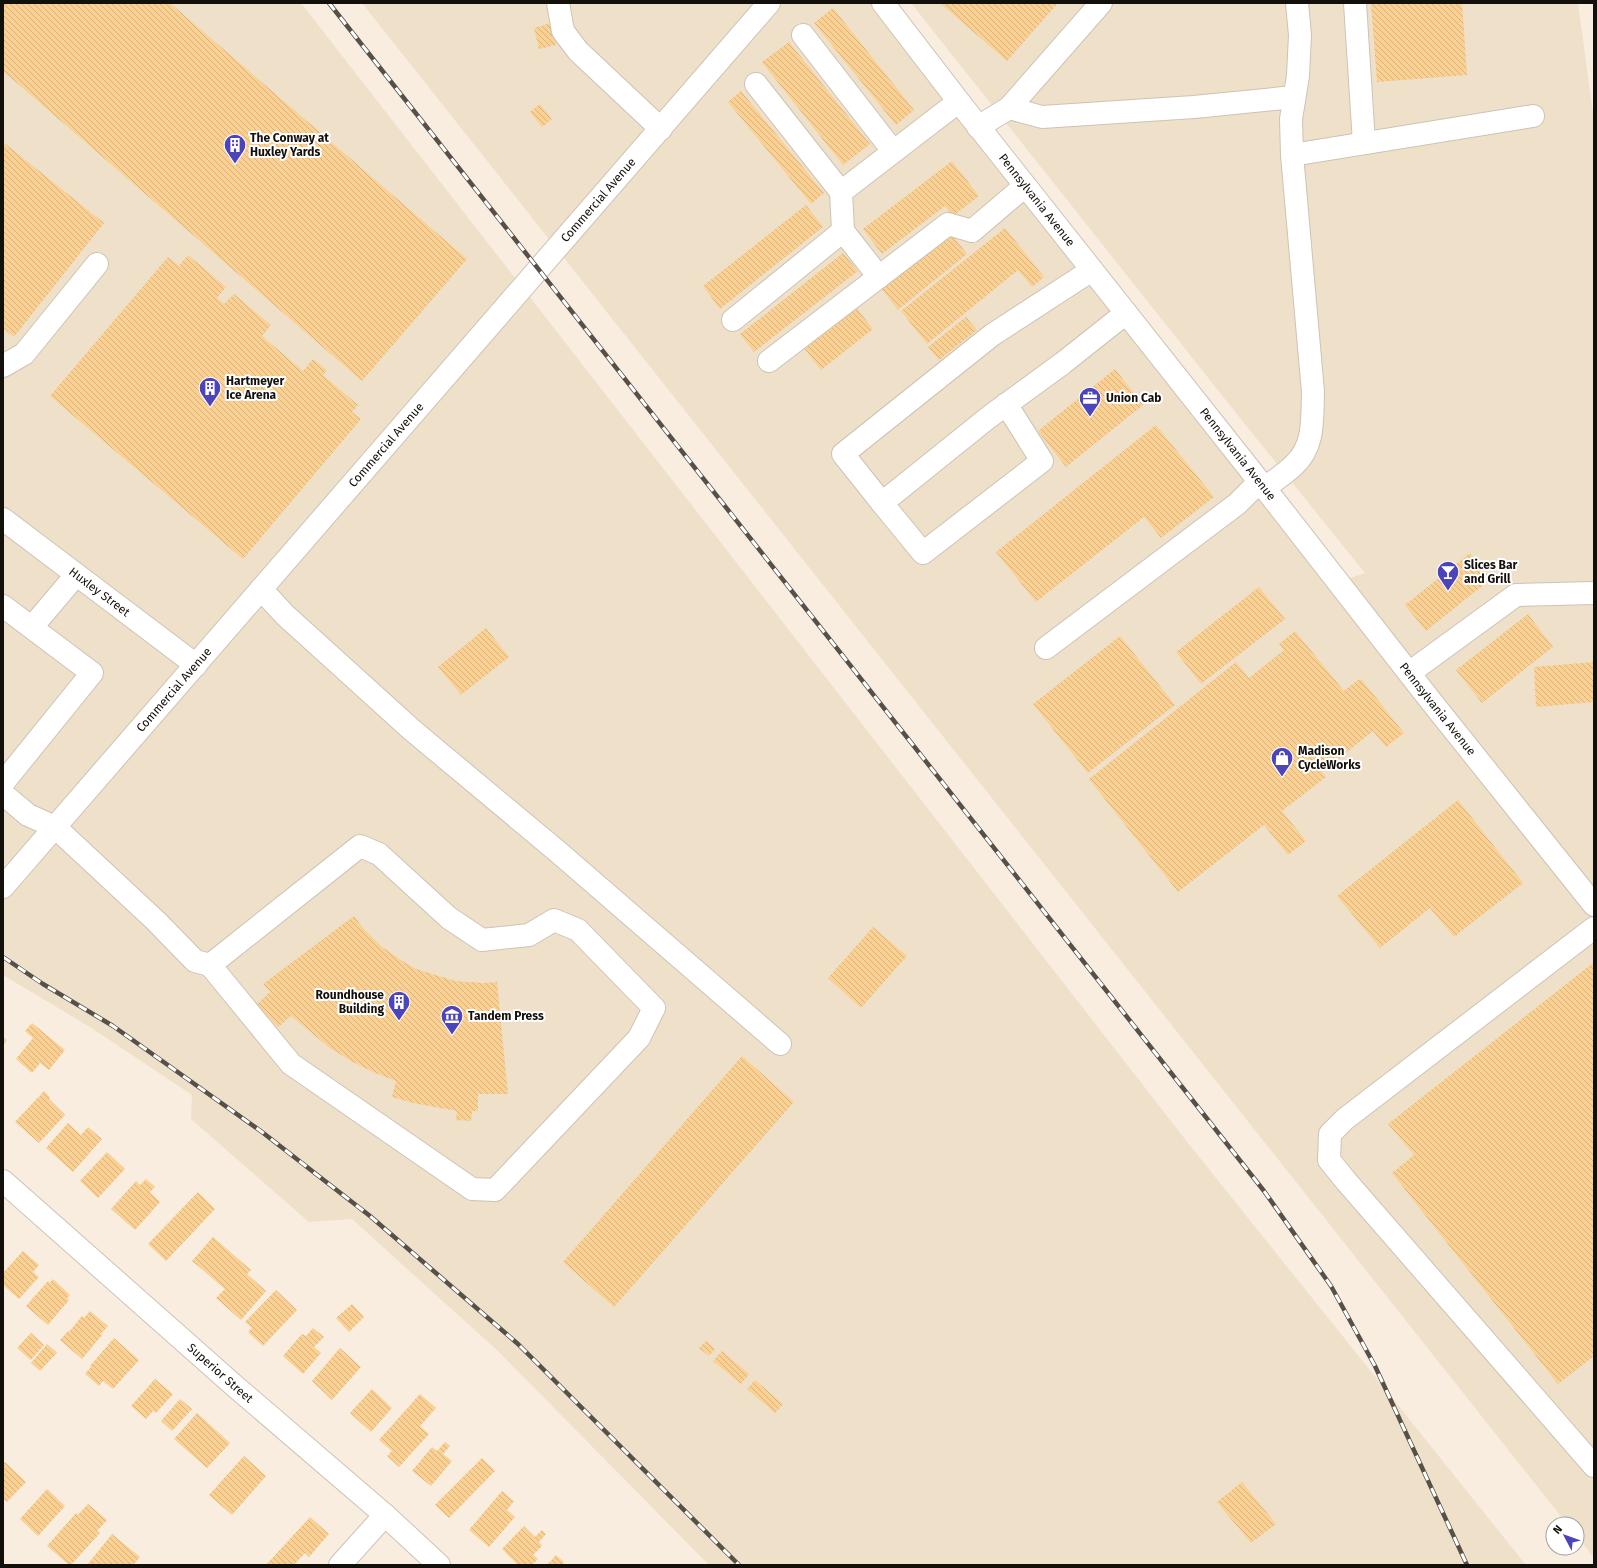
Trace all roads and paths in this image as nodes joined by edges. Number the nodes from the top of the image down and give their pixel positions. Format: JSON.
{"nodes":[{"id":1,"x":558,"y":3,"type":"edge"},
{"id":2,"x":769,"y":3,"type":"edge"},
{"id":3,"x":883,"y":3,"type":"edge"},
{"id":4,"x":1101,"y":3,"type":"edge"},
{"id":5,"x":1297,"y":3,"type":"edge"},
{"id":6,"x":1355,"y":3,"type":"edge"},
{"id":7,"x":803,"y":35,"type":"dead end"},
{"id":8,"x":756,"y":84,"type":"dead end"},
{"id":9,"x":1294,"y":98,"type":"junction"},
{"id":10,"x":958,"y":102,"type":"junction"},
{"id":11,"x":1009,"y":108,"type":"junction"},
{"id":12,"x":1533,"y":116,"type":"dead end"},
{"id":13,"x":978,"y":127,"type":"junction"},
{"id":14,"x":660,"y":129,"type":"junction"},
{"id":15,"x":1364,"y":143,"type":"junction"},
{"id":16,"x":893,"y":152,"type":"junction"},
{"id":17,"x":1292,"y":155,"type":"junction"},
{"id":18,"x":1025,"y":186,"type":"junction"},
{"id":19,"x":840,"y":192,"type":"junction"},
{"id":20,"x":843,"y":231,"type":"junction"},
{"id":21,"x":97,"y":264,"type":"dead end"},
{"id":22,"x":1092,"y":270,"type":"junction"},
{"id":23,"x":879,"y":276,"type":"junction"},
{"id":24,"x":1126,"y":314,"type":"junction"},
{"id":25,"x":733,"y":320,"type":"dead end"},
{"id":26,"x":769,"y":361,"type":"dead end"},
{"id":27,"x":3,"y":366,"type":"edge"},
{"id":28,"x":1006,"y":404,"type":"junction"},
{"id":29,"x":1262,"y":485,"type":"junction"},
{"id":30,"x":882,"y":502,"type":"junction"},
{"id":31,"x":3,"y":519,"type":"edge"},
{"id":32,"x":76,"y":575,"type":"junction"},
{"id":33,"x":262,"y":589,"type":"junction"},
{"id":34,"x":1594,"y":593,"type":"edge"},
{"id":35,"x":3,"y":606,"type":"edge"},
{"id":36,"x":32,"y":627,"type":"junction"},
{"id":37,"x":1046,"y":648,"type":"dead end"},
{"id":38,"x":196,"y":665,"type":"junction"},
{"id":39,"x":1409,"y":673,"type":"junction"},
{"id":40,"x":3,"y":783,"type":"edge"},
{"id":41,"x":3,"y":794,"type":"edge"},
{"id":42,"x":55,"y":827,"type":"junction"},
{"id":43,"x":3,"y":887,"type":"edge"},
{"id":44,"x":1594,"y":905,"type":"edge"},
{"id":45,"x":1594,"y":928,"type":"edge"},
{"id":46,"x":210,"y":965,"type":"junction"},
{"id":47,"x":780,"y":1044,"type":"dead end"},
{"id":48,"x":3,"y":1181,"type":"edge"},
{"id":49,"x":1594,"y":1466,"type":"edge"},
{"id":50,"x":385,"y":1514,"type":"junction"},
{"id":51,"x":340,"y":1565,"type":"edge"},
{"id":52,"x":439,"y":1565,"type":"edge"}],
"edges":[{"from":1,"to":14,"type":"street"},
{"from":2,"to":14,"type":"street","name":"Commercial Avenue"},
{"from":3,"to":10,"type":"street","name":"Pennsylvania Avenue"},
{"from":4,"to":11,"type":"street"},
{"from":5,"to":9,"type":"street"},
{"from":6,"to":15,"type":"street"},
{"from":7,"to":16,"type":"street"},
{"from":8,"to":19,"type":"street"},
{"from":9,"to":11,"type":"street"},
{"from":9,"to":17,"type":"street"},
{"from":10,"to":13,"type":"street","name":"Pennsylvania Avenue"},
{"from":10,"to":16,"type":"street"},
{"from":11,"to":13,"type":"street"},
{"from":12,"to":15,"type":"street"},
{"from":13,"to":18,"type":"street","name":"Pennsylvania Avenue"},
{"from":14,"to":33,"type":"street","name":"Commercial Avenue"},
{"from":15,"to":17,"type":"street"},
{"from":16,"to":19,"type":"street"},
{"from":17,"to":29,"type":"street"},
{"from":18,"to":22,"type":"street","name":"Pennsylvania Avenue"},
{"from":18,"to":23,"type":"street"},
{"from":19,"to":20,"type":"street"},
{"from":20,"to":23,"type":"street"},
{"from":20,"to":25,"type":"street"},
{"from":21,"to":27,"type":"street"},
{"from":22,"to":24,"type":"street","name":"Pennsylvania Avenue"},
{"from":22,"to":30,"type":"street"},
{"from":23,"to":26,"type":"street"},
{"from":24,"to":28,"type":"street"},
{"from":24,"to":29,"type":"street","name":"Pennsylvania Avenue"},
{"from":28,"to":30,"type":"street"},
{"from":28,"to":30,"type":"street"},
{"from":29,"to":37,"type":"street"},
{"from":29,"to":39,"type":"street","name":"Pennsylvania Avenue"},
{"from":31,"to":32,"type":"street","name":"Huxley Street"},
{"from":32,"to":36,"type":"street"},
{"from":32,"to":38,"type":"street","name":"Huxley Street"},
{"from":33,"to":38,"type":"street","name":"Commercial Avenue"},
{"from":33,"to":47,"type":"street"},
{"from":34,"to":39,"type":"street"},
{"from":35,"to":36,"type":"street"},
{"from":36,"to":40,"type":"street"},
{"from":38,"to":42,"type":"street","name":"Commercial Avenue"},
{"from":39,"to":44,"type":"street","name":"Pennsylvania Avenue"},
{"from":41,"to":42,"type":"street"},
{"from":42,"to":43,"type":"street","name":"Commercial Avenue"},
{"from":42,"to":46,"type":"street"},
{"from":45,"to":49,"type":"street"},
{"from":46,"to":46,"type":"street"},
{"from":48,"to":50,"type":"street","name":"Superior Street"},
{"from":50,"to":51,"type":"street"},
{"from":50,"to":52,"type":"street","name":"Superior Street"}]}
